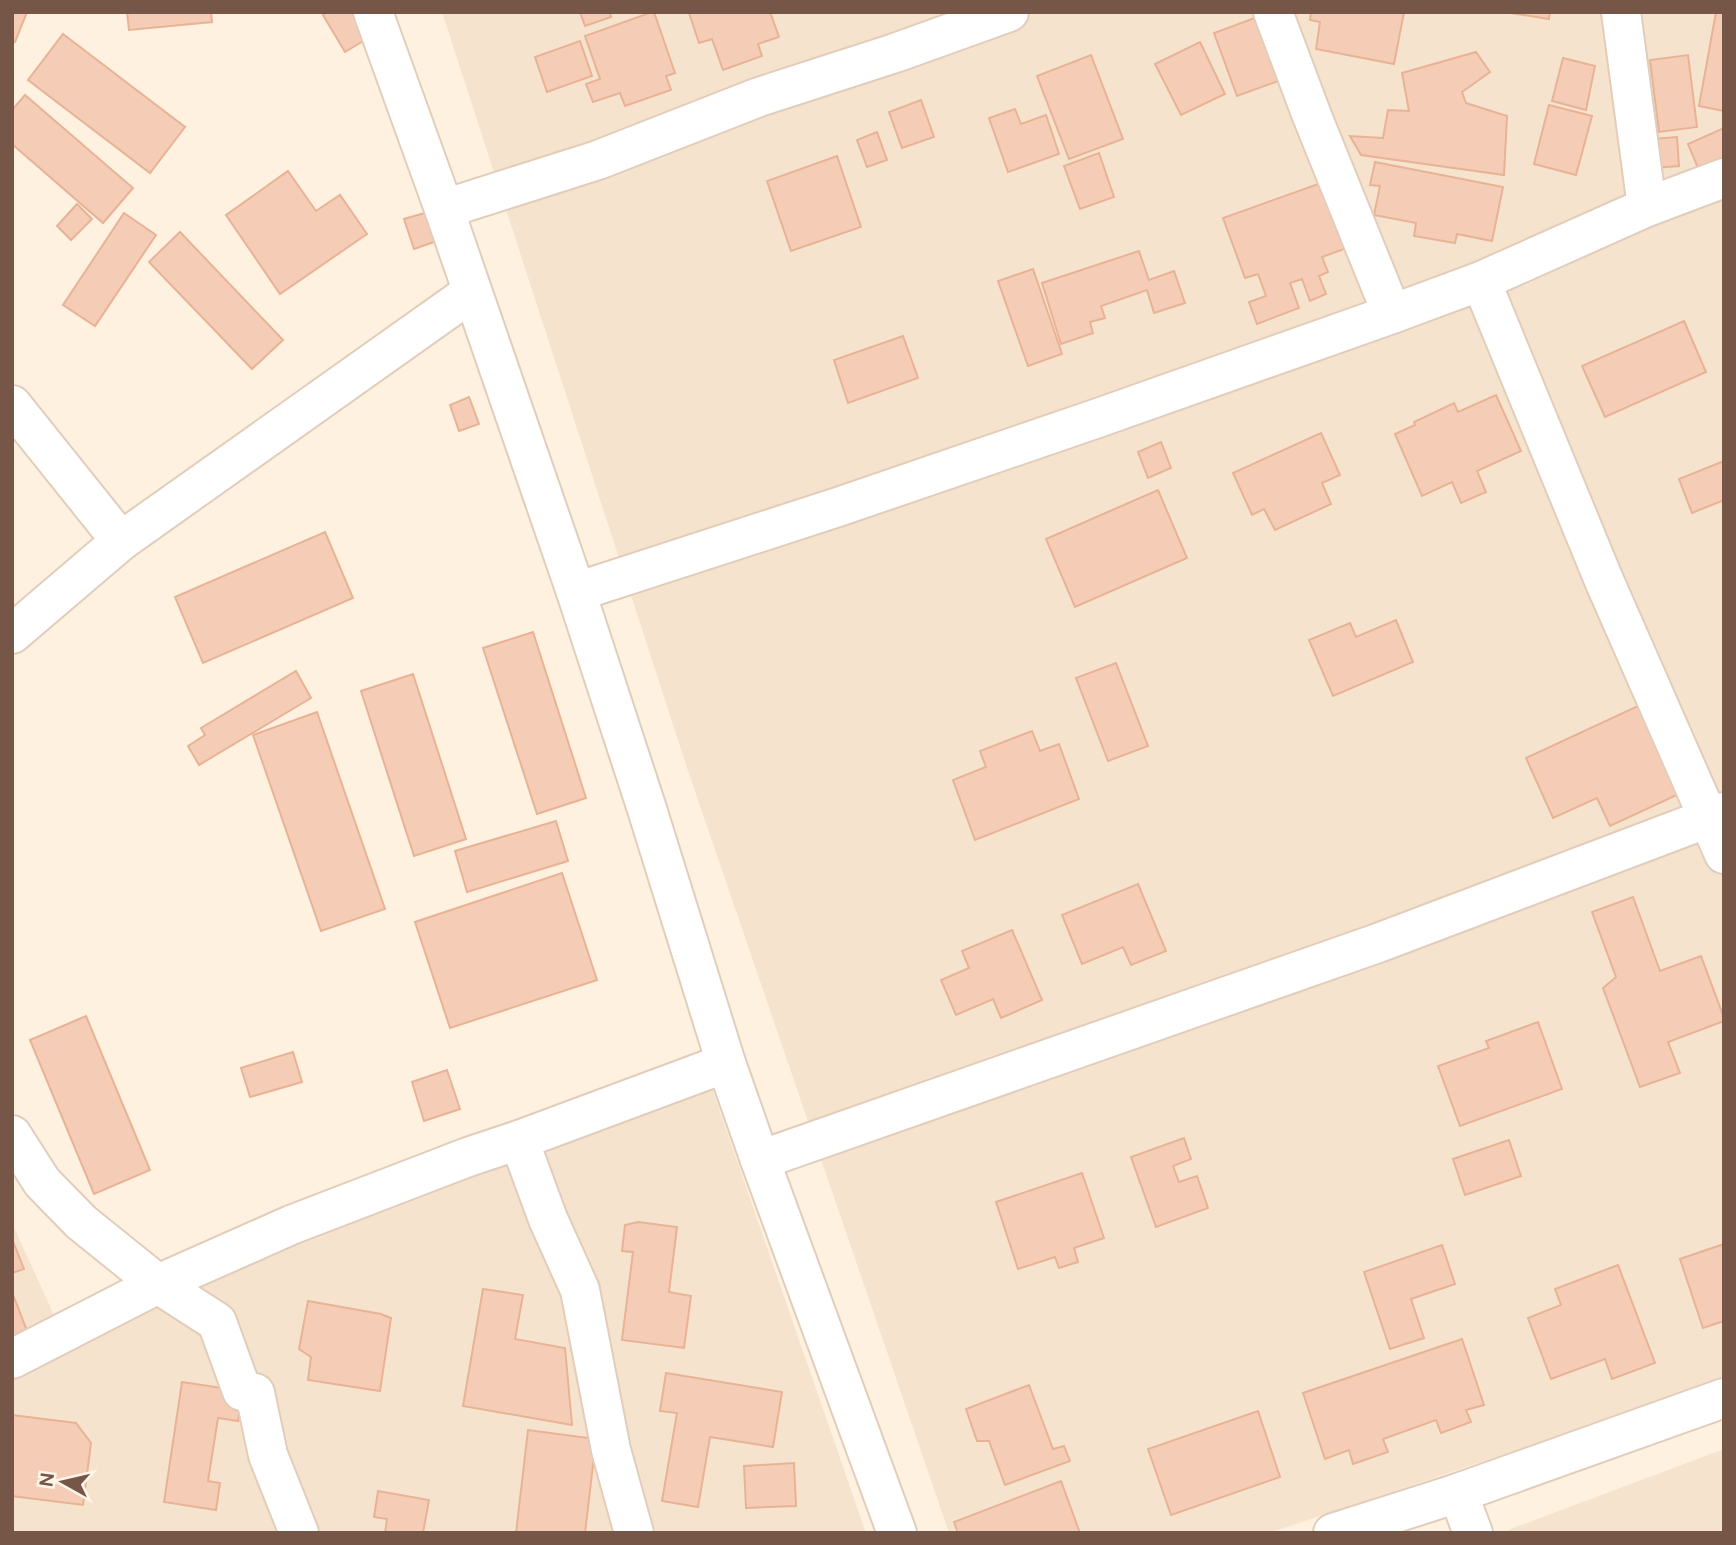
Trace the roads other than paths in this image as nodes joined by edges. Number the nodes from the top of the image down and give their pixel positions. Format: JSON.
{"nodes":[{"id":1,"x":373,"y":12,"type":"edge"},
{"id":2,"x":1009,"y":12,"type":"edge"},
{"id":3,"x":1273,"y":12,"type":"edge"},
{"id":4,"x":1621,"y":12,"type":"edge"},
{"id":5,"x":1724,"y":178,"type":"edge"},
{"id":6,"x":1647,"y":207,"type":"junction"},
{"id":7,"x":444,"y":209,"type":"junction"},
{"id":8,"x":1480,"y":282,"type":"junction"},
{"id":9,"x":472,"y":292,"type":"junction"},
{"id":10,"x":1392,"y":314,"type":"junction"},
{"id":11,"x":12,"y":405,"type":"edge"},
{"id":12,"x":121,"y":541,"type":"junction"},
{"id":13,"x":576,"y":592,"type":"junction"},
{"id":14,"x":12,"y":634,"type":"edge"},
{"id":15,"x":1716,"y":814,"type":"edge"},
{"id":16,"x":1724,"y":854,"type":"edge"},
{"id":17,"x":726,"y":1063,"type":"junction"},
{"id":18,"x":12,"y":1135,"type":"edge"},
{"id":19,"x":519,"y":1140,"type":"junction"},
{"id":20,"x":760,"y":1160,"type":"junction"},
{"id":21,"x":158,"y":1284,"type":"junction"},
{"id":22,"x":12,"y":1359,"type":"edge"},
{"id":23,"x":1724,"y":1398,"type":"edge"},
{"id":24,"x":1458,"y":1493,"type":"junction"},
{"id":25,"x":299,"y":1533,"type":"edge"},
{"id":26,"x":634,"y":1533,"type":"edge"},
{"id":27,"x":897,"y":1533,"type":"edge"},
{"id":28,"x":1333,"y":1533,"type":"edge"},
{"id":29,"x":1473,"y":1533,"type":"edge"}],
"edges":[{"from":1,"to":7,"type":"street"},
{"from":2,"to":7,"type":"street"},
{"from":3,"to":10,"type":"street"},
{"from":4,"to":6,"type":"street"},
{"from":5,"to":6,"type":"street"},
{"from":6,"to":8,"type":"street"},
{"from":7,"to":9,"type":"street"},
{"from":8,"to":10,"type":"street"},
{"from":8,"to":15,"type":"street"},
{"from":9,"to":12,"type":"street"},
{"from":9,"to":13,"type":"street"},
{"from":10,"to":13,"type":"street"},
{"from":11,"to":12,"type":"street"},
{"from":12,"to":14,"type":"street"},
{"from":13,"to":17,"type":"street"},
{"from":15,"to":16,"type":"street"},
{"from":15,"to":20,"type":"street"},
{"from":17,"to":19,"type":"street"},
{"from":17,"to":20,"type":"street"},
{"from":18,"to":21,"type":"street"},
{"from":19,"to":21,"type":"street"},
{"from":19,"to":26,"type":"street"},
{"from":20,"to":27,"type":"street"},
{"from":21,"to":22,"type":"street"},
{"from":21,"to":25,"type":"street"},
{"from":23,"to":24,"type":"street"},
{"from":24,"to":28,"type":"street"},
{"from":24,"to":29,"type":"street"}]}
